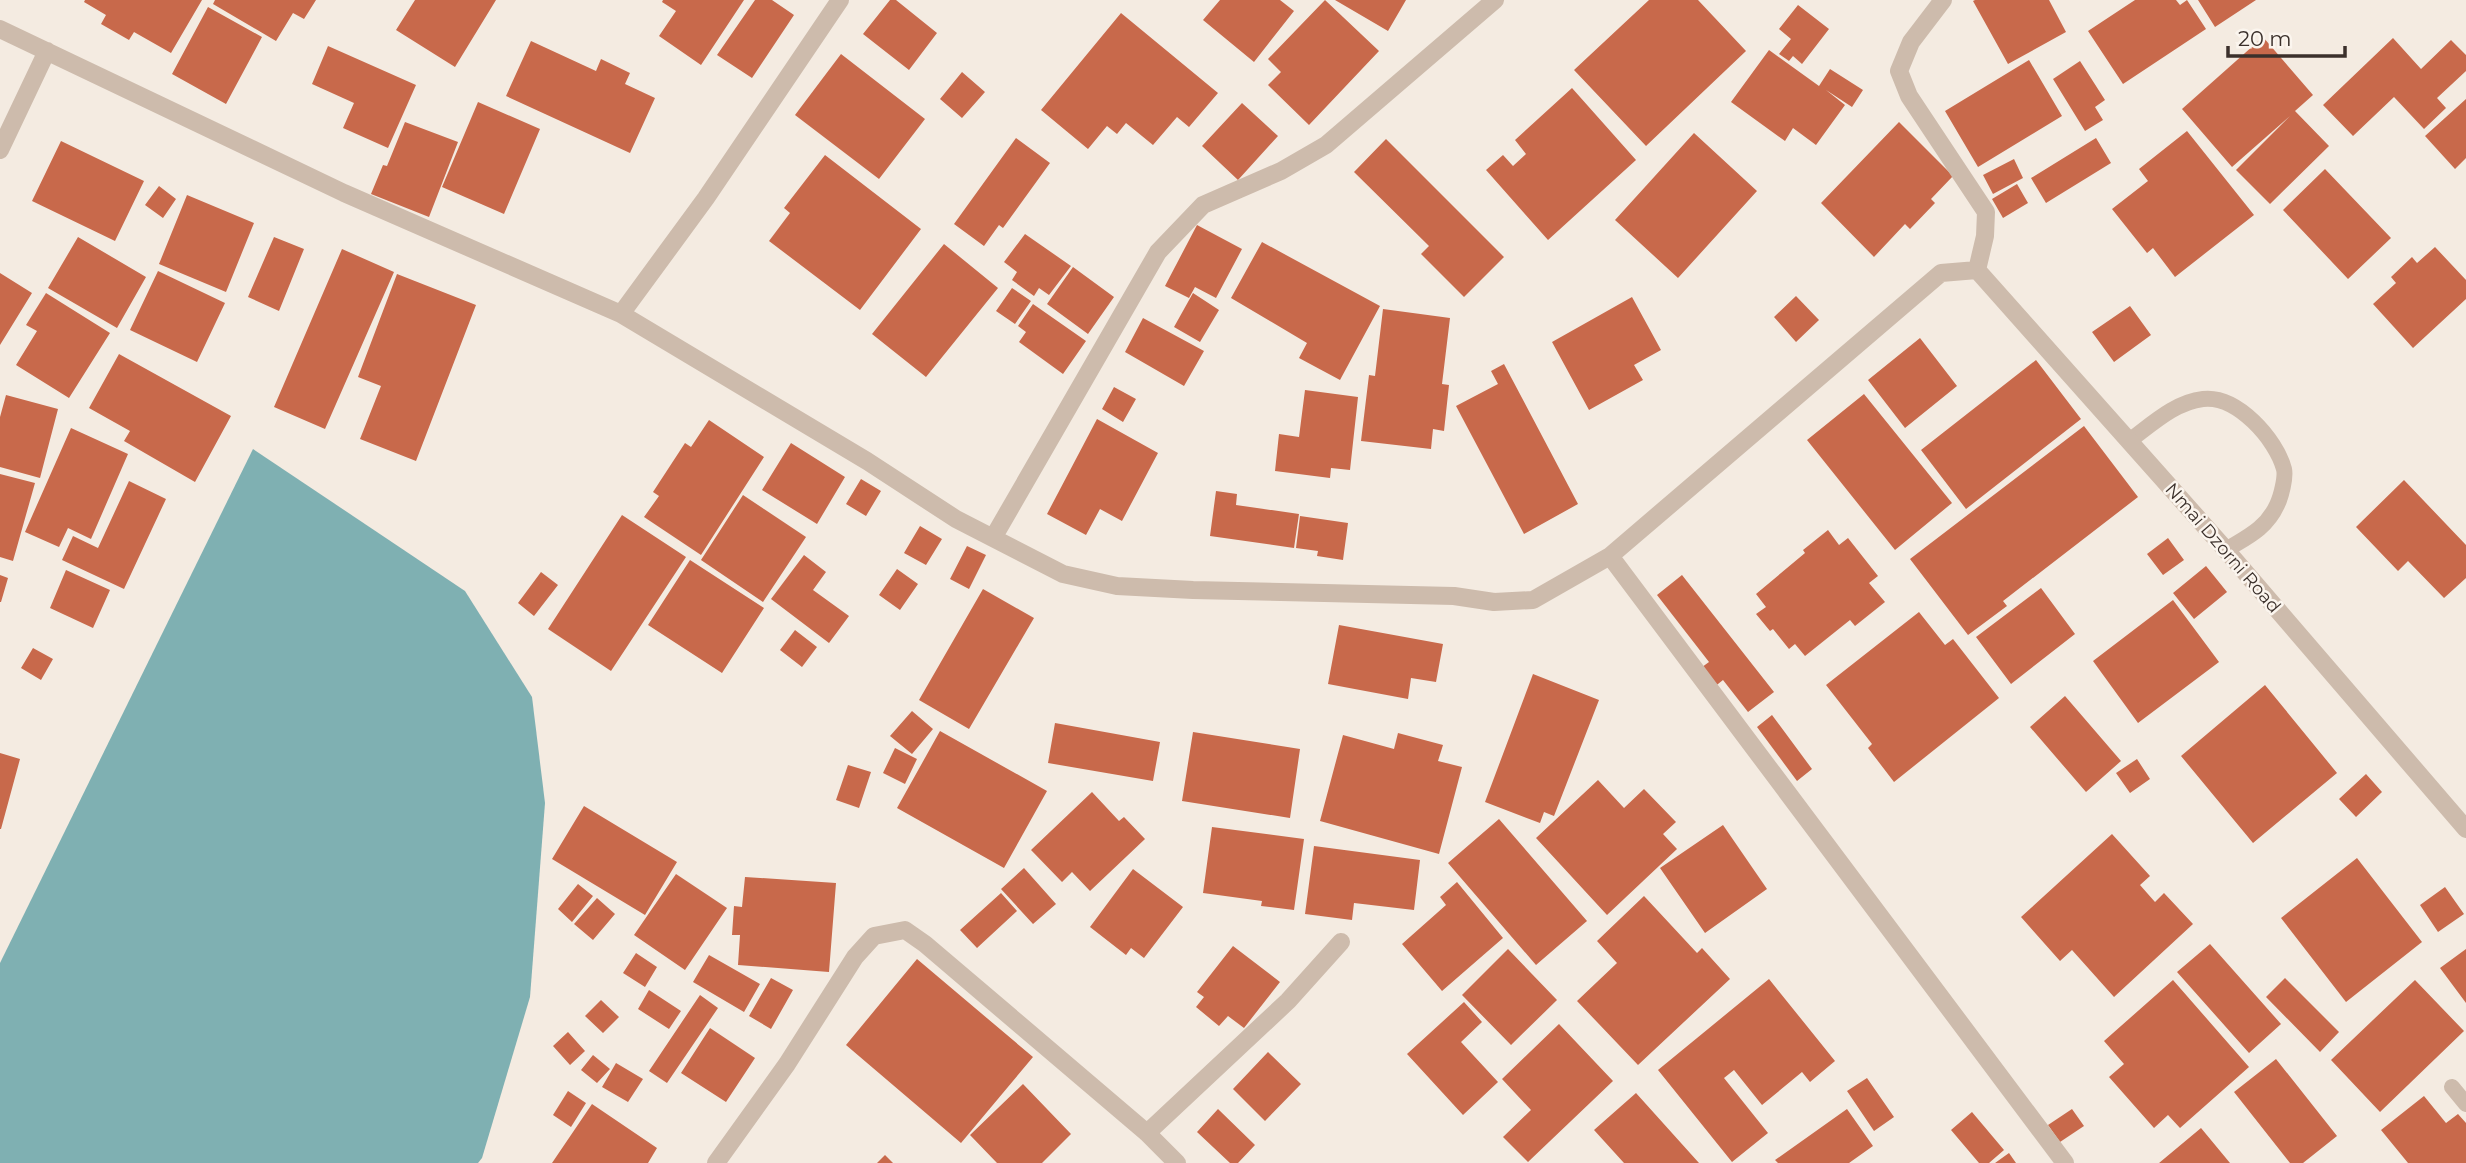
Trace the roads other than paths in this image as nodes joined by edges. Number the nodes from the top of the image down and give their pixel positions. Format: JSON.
{"nodes":[{"id":1,"x":840,"y":0,"type":"edge"},
{"id":2,"x":1495,"y":0,"type":"edge"},
{"id":3,"x":1943,"y":0,"type":"edge"},
{"id":4,"x":0,"y":29,"type":"edge"},
{"id":5,"x":47,"y":51,"type":"junction"},
{"id":6,"x":0,"y":150,"type":"edge"},
{"id":7,"x":1977,"y":270,"type":"junction"},
{"id":8,"x":621,"y":314,"type":"junction"},
{"id":9,"x":2129,"y":441,"type":"junction"},
{"id":10,"x":993,"y":538,"type":"junction"},
{"id":11,"x":2225,"y":550,"type":"junction"},
{"id":12,"x":1609,"y":556,"type":"junction"},
{"id":13,"x":2466,"y":829,"type":"edge"},
{"id":14,"x":1341,"y":942,"type":"dead end"},
{"id":15,"x":2452,"y":1087,"type":"dead end"},
{"id":16,"x":2466,"y":1104,"type":"edge"},
{"id":17,"x":1147,"y":1133,"type":"junction"},
{"id":18,"x":716,"y":1163,"type":"edge"},
{"id":19,"x":1177,"y":1163,"type":"edge"},
{"id":20,"x":2065,"y":1163,"type":"edge"}],
"edges":[{"from":1,"to":8,"type":"street"},
{"from":2,"to":10,"type":"street"},
{"from":3,"to":7,"type":"street"},
{"from":4,"to":5,"type":"street"},
{"from":5,"to":6,"type":"street"},
{"from":5,"to":8,"type":"street"},
{"from":7,"to":9,"type":"street","name":"Nmai Dzorni Road"},
{"from":7,"to":12,"type":"street"},
{"from":8,"to":10,"type":"street"},
{"from":9,"to":11,"type":"street","name":"Nmai Dzorni Road"},
{"from":9,"to":11,"type":"lane"},
{"from":10,"to":12,"type":"street"},
{"from":11,"to":13,"type":"street","name":"Nmai Dzorni Road"},
{"from":12,"to":20,"type":"street"},
{"from":14,"to":17,"type":"street"},
{"from":15,"to":16,"type":"lane"},
{"from":17,"to":18,"type":"street"},
{"from":17,"to":19,"type":"street"}]}
